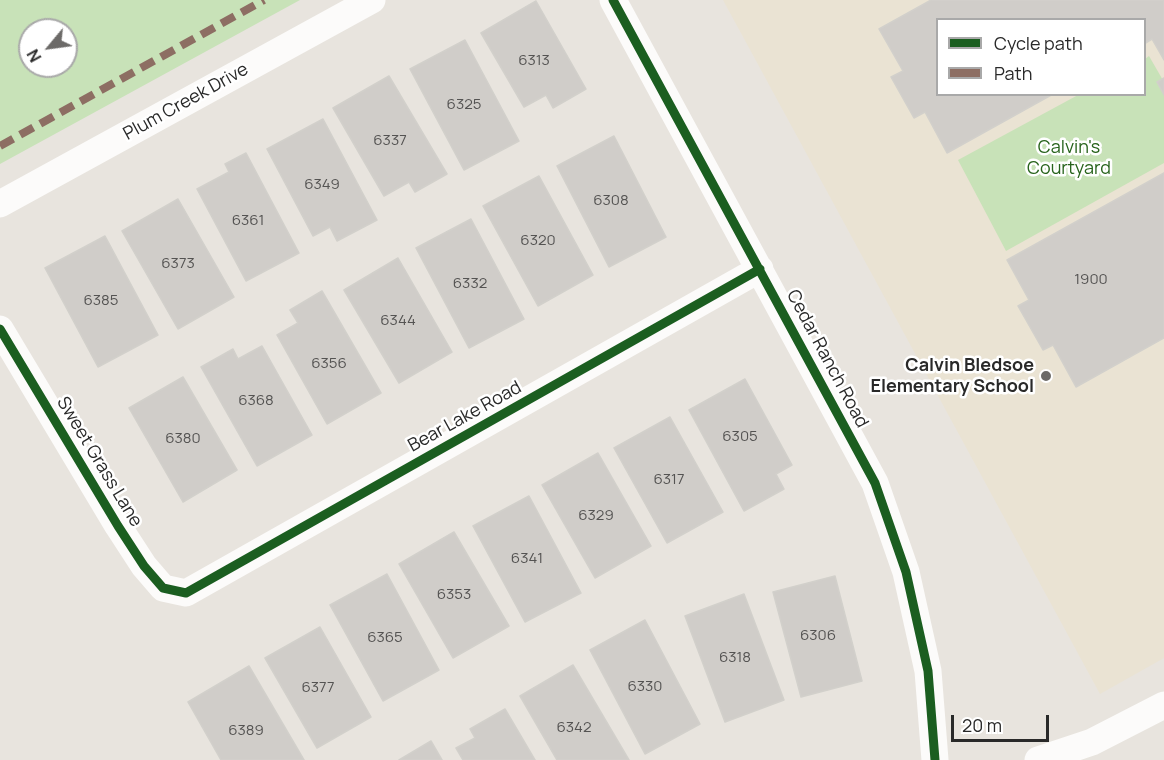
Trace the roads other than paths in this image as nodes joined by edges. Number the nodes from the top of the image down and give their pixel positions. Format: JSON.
{"nodes":[{"id":1,"x":372,"y":0,"type":"edge"},
{"id":2,"x":613,"y":0,"type":"edge"},
{"id":3,"x":0,"y":204,"type":"edge"},
{"id":4,"x":760,"y":269,"type":"junction"},
{"id":5,"x":0,"y":329,"type":"edge"},
{"id":6,"x":186,"y":593,"type":"joint"},
{"id":7,"x":1164,"y":705,"type":"edge"},
{"id":8,"x":935,"y":760,"type":"edge"},
{"id":9,"x":1038,"y":760,"type":"edge"}],
"edges":[{"from":1,"to":3,"type":"street","name":"Plum Creek Drive"},
{"from":2,"to":4,"type":"street","name":"Cedar Ranch Road"},
{"from":4,"to":6,"type":"street","name":"Bear Lake Road"},
{"from":4,"to":8,"type":"street","name":"Cedar Ranch Road"},
{"from":5,"to":6,"type":"street","name":"Sweet Grass Lane"},
{"from":7,"to":9,"type":"street"}]}
